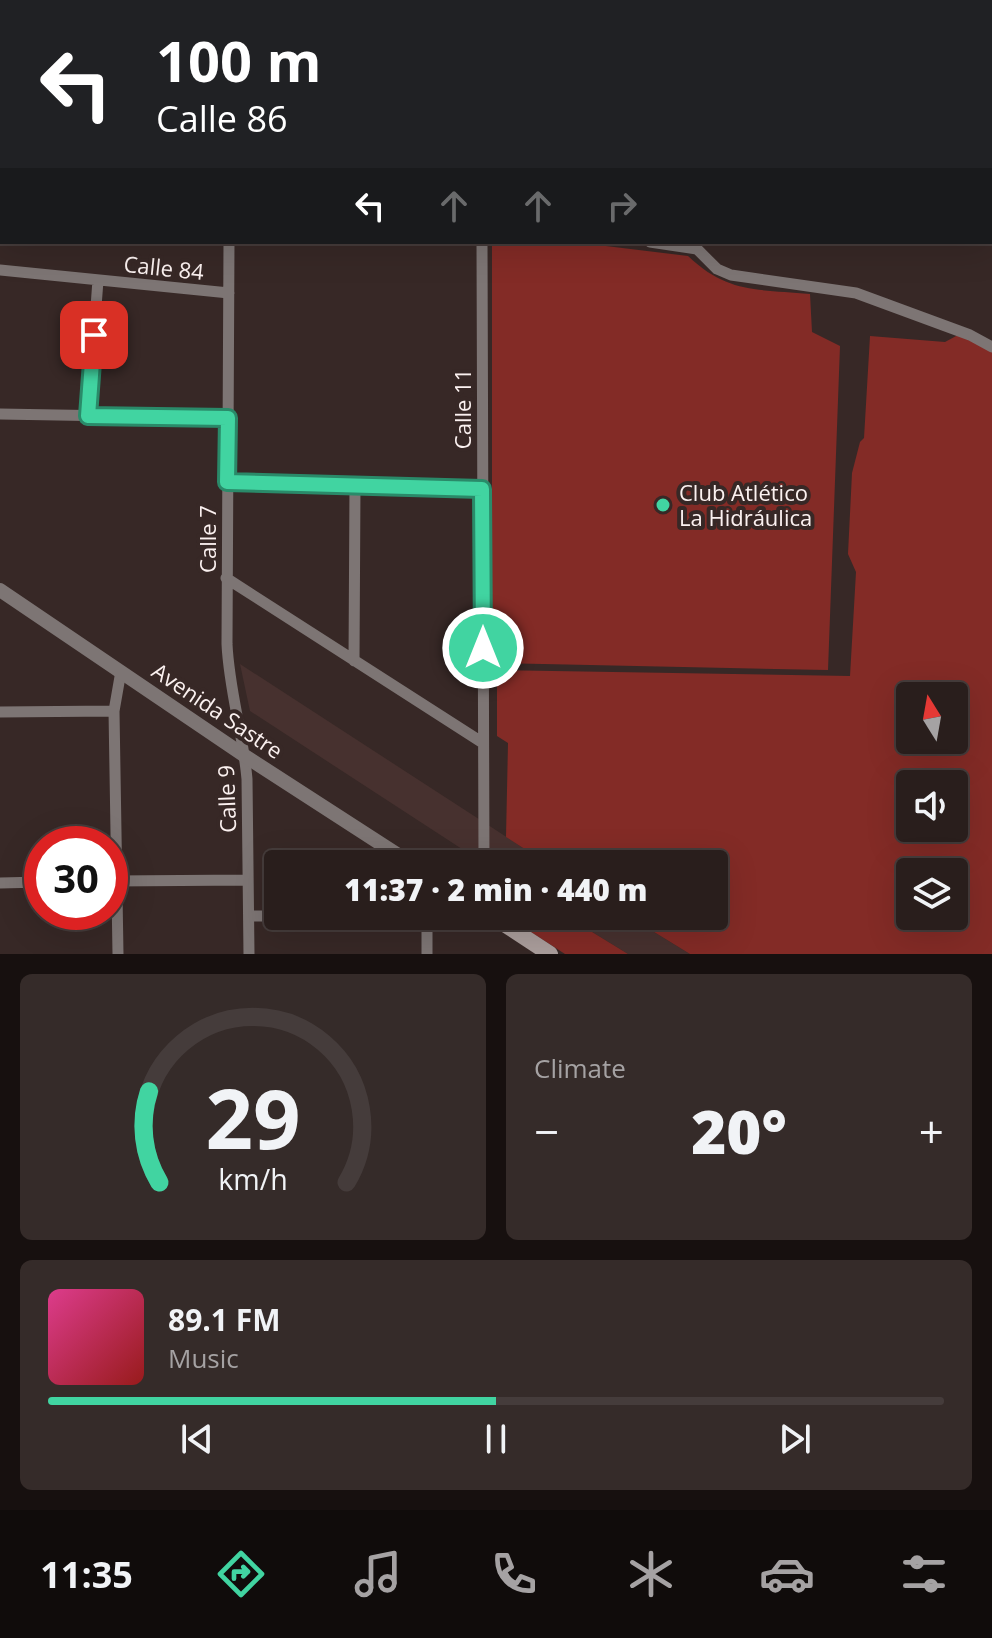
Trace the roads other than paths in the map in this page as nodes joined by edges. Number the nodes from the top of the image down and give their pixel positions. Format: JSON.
{"nodes":[{"id":1,"x":229,"y":244,"type":"edge"},
{"id":2,"x":482,"y":244,"type":"edge"},
{"id":3,"x":663,"y":244,"type":"edge"},
{"id":4,"x":0,"y":270,"type":"edge"},
{"id":5,"x":98,"y":280,"type":"junction"},
{"id":6,"x":229,"y":293,"type":"junction"},
{"id":7,"x":992,"y":347,"type":"edge"},
{"id":8,"x":0,"y":414,"type":"edge"},
{"id":9,"x":88,"y":416,"type":"junction"},
{"id":10,"x":228,"y":418,"type":"junction"},
{"id":11,"x":227,"y":482,"type":"junction"},
{"id":12,"x":355,"y":485,"type":"junction"},
{"id":13,"x":482,"y":489,"type":"junction"},
{"id":14,"x":226,"y":578,"type":"junction"},
{"id":15,"x":0,"y":590,"type":"edge"},
{"id":16,"x":227,"y":644,"type":"joint"},
{"id":17,"x":354,"y":661,"type":"junction"},
{"id":18,"x":121,"y":671,"type":"junction"},
{"id":19,"x":114,"y":711,"type":"junction"},
{"id":20,"x":0,"y":712,"type":"edge"},
{"id":21,"x":483,"y":743,"type":"junction"},
{"id":22,"x":245,"y":756,"type":"junction"},
{"id":23,"x":114,"y":826,"type":"edge"},
{"id":24,"x":390,"y":850,"type":"edge"},
{"id":25,"x":484,"y":850,"type":"edge"},
{"id":26,"x":248,"y":880,"type":"junction"},
{"id":27,"x":128,"y":881,"type":"edge"},
{"id":28,"x":24,"y":882,"type":"edge"},
{"id":29,"x":0,"y":883,"type":"edge"},
{"id":30,"x":249,"y":916,"type":"junction"},
{"id":31,"x":264,"y":916,"type":"edge"},
{"id":32,"x":117,"y":930,"type":"edge"},
{"id":33,"x":427,"y":930,"type":"edge"},
{"id":34,"x":513,"y":930,"type":"edge"},
{"id":35,"x":118,"y":954,"type":"edge"},
{"id":36,"x":249,"y":954,"type":"edge"},
{"id":37,"x":427,"y":954,"type":"edge"},
{"id":38,"x":550,"y":954,"type":"edge"}],
"edges":[{"from":1,"to":6,"type":"street","name":"Calle 7"},
{"from":2,"to":13,"type":"street","name":"Calle 11"},
{"from":3,"to":7,"type":"street"},
{"from":4,"to":5,"type":"street","name":"Calle 84"},
{"from":5,"to":6,"type":"street","name":"Calle 84"},
{"from":5,"to":9,"type":"street"},
{"from":6,"to":10,"type":"street","name":"Calle 7"},
{"from":8,"to":9,"type":"street"},
{"from":9,"to":10,"type":"street"},
{"from":10,"to":11,"type":"street","name":"Calle 7"},
{"from":11,"to":12,"type":"street"},
{"from":11,"to":14,"type":"street","name":"Calle 7"},
{"from":12,"to":13,"type":"street"},
{"from":12,"to":17,"type":"street"},
{"from":13,"to":21,"type":"street","name":"Calle 11"},
{"from":14,"to":16,"type":"street","name":"Calle 7"},
{"from":14,"to":17,"type":"street"},
{"from":15,"to":18,"type":"street","name":"Avenida Sastre"},
{"from":16,"to":22,"type":"street","name":"Calle 9"},
{"from":17,"to":21,"type":"street"},
{"from":18,"to":19,"type":"street"},
{"from":18,"to":22,"type":"street","name":"Avenida Sastre"},
{"from":19,"to":20,"type":"street"},
{"from":19,"to":23,"type":"street"},
{"from":21,"to":25,"type":"street","name":"Calle 11"},
{"from":22,"to":24,"type":"street","name":"Avenida Sastre"},
{"from":22,"to":26,"type":"street","name":"Calle 9"},
{"from":26,"to":27,"type":"street"},
{"from":26,"to":30,"type":"street","name":"Calle 9"},
{"from":28,"to":29,"type":"street"},
{"from":30,"to":31,"type":"street"},
{"from":30,"to":36,"type":"street","name":"Calle 9"},
{"from":32,"to":35,"type":"street"},
{"from":33,"to":37,"type":"street"},
{"from":34,"to":38,"type":"main road"}]}
